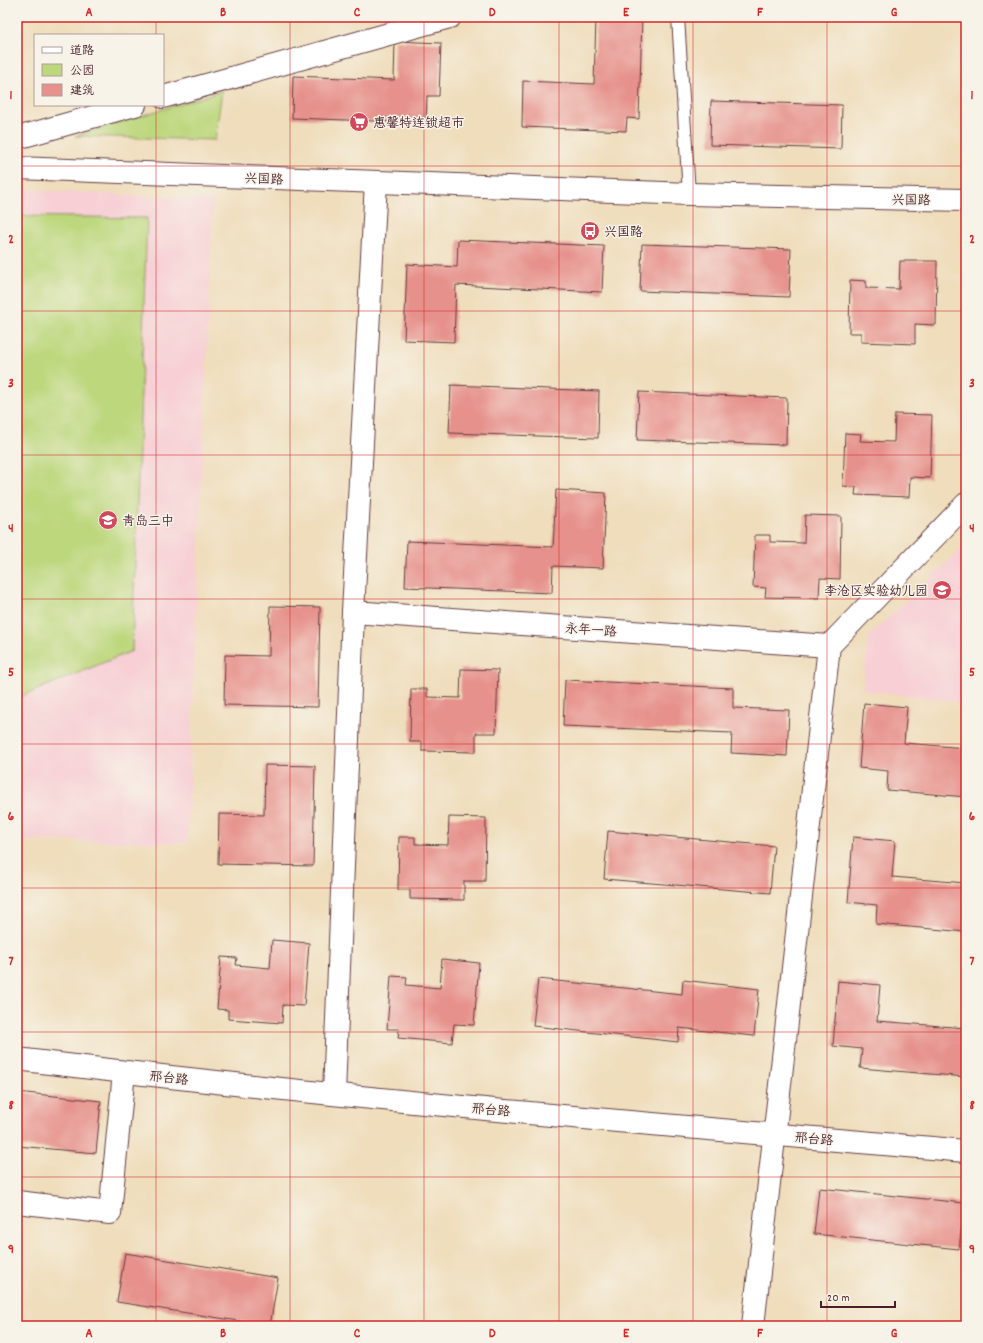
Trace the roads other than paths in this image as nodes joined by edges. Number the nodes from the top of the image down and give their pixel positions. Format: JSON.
{"nodes":[{"id":1,"x":450,"y":17,"type":"edge"},
{"id":2,"x":678,"y":17,"type":"edge"},
{"id":3,"x":164,"y":97,"type":"edge"},
{"id":4,"x":131,"y":106,"type":"edge"},
{"id":5,"x":17,"y":138,"type":"edge"},
{"id":6,"x":17,"y":168,"type":"edge"},
{"id":7,"x":376,"y":182,"type":"junction"},
{"id":8,"x":689,"y":194,"type":"junction"},
{"id":9,"x":966,"y":200,"type":"edge"},
{"id":10,"x":966,"y":504,"type":"edge"},
{"id":11,"x":353,"y":612,"type":"junction"},
{"id":12,"x":828,"y":646,"type":"junction"},
{"id":13,"x":17,"y":1059,"type":"edge"},
{"id":14,"x":124,"y":1072,"type":"junction"},
{"id":15,"x":334,"y":1094,"type":"junction"},
{"id":16,"x":775,"y":1134,"type":"junction"},
{"id":17,"x":966,"y":1151,"type":"edge"},
{"id":18,"x":17,"y":1202,"type":"edge"},
{"id":19,"x":753,"y":1326,"type":"edge"}],
"edges":[{"from":1,"to":3,"type":"street"},
{"from":2,"to":8,"type":"lane"},
{"from":4,"to":5,"type":"street"},
{"from":6,"to":7,"type":"street","name":"兴国路"},
{"from":7,"to":8,"type":"street","name":"兴国路"},
{"from":7,"to":11,"type":"street"},
{"from":8,"to":9,"type":"street","name":"兴国路"},
{"from":10,"to":12,"type":"street"},
{"from":11,"to":12,"type":"street","name":"永年一路"},
{"from":11,"to":15,"type":"street"},
{"from":12,"to":16,"type":"street"},
{"from":13,"to":14,"type":"street","name":"邢台路"},
{"from":14,"to":15,"type":"street","name":"邢台路"},
{"from":14,"to":18,"type":"street"},
{"from":15,"to":16,"type":"street","name":"邢台路"},
{"from":16,"to":17,"type":"street","name":"邢台路"},
{"from":16,"to":19,"type":"street"}]}
